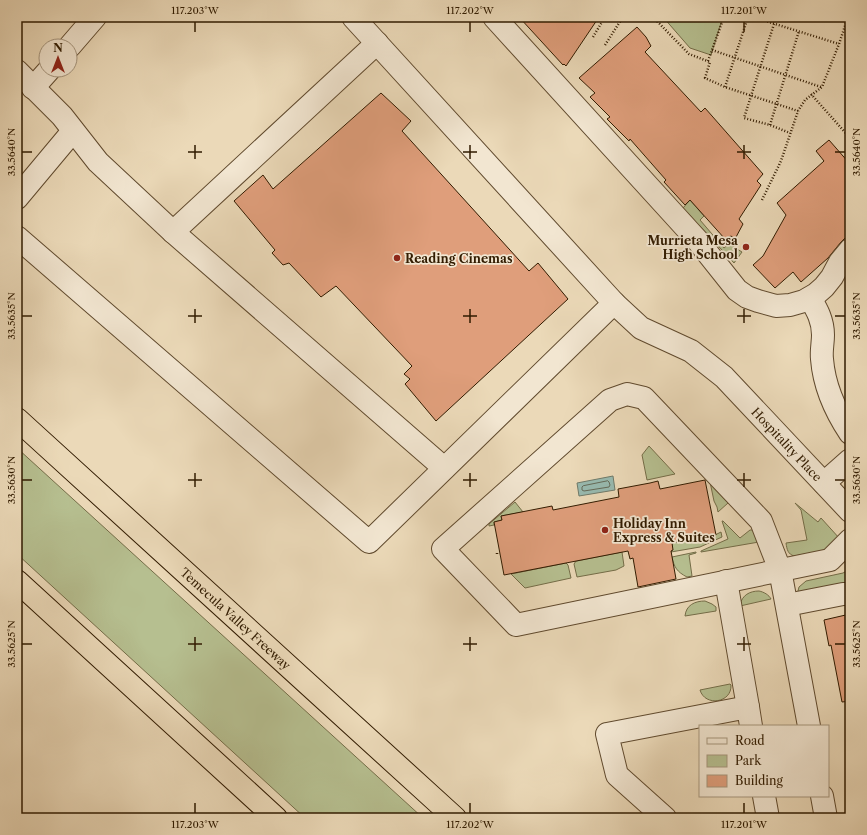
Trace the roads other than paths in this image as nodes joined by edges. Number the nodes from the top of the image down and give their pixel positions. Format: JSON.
{"nodes":[{"id":1,"x":95,"y":17,"type":"edge"},
{"id":2,"x":353,"y":17,"type":"edge"},
{"id":3,"x":494,"y":17,"type":"edge"},
{"id":4,"x":77,"y":38,"type":"edge"},
{"id":5,"x":377,"y":43,"type":"junction"},
{"id":6,"x":17,"y":71,"type":"edge"},
{"id":7,"x":42,"y":78,"type":"edge"},
{"id":8,"x":34,"y":88,"type":"junction"},
{"id":9,"x":73,"y":131,"type":"junction"},
{"id":10,"x":17,"y":198,"type":"edge"},
{"id":11,"x":173,"y":232,"type":"junction"},
{"id":12,"x":17,"y":238,"type":"edge"},
{"id":13,"x":850,"y":250,"type":"edge"},
{"id":14,"x":810,"y":298,"type":"junction"},
{"id":15,"x":614,"y":303,"type":"junction"},
{"id":16,"x":17,"y":409,"type":"edge"},
{"id":17,"x":17,"y":419,"type":"edge"},
{"id":18,"x":850,"y":434,"type":"edge"},
{"id":19,"x":42,"y":441,"type":"junction"},
{"id":20,"x":850,"y":460,"type":"edge"},
{"id":21,"x":444,"y":468,"type":"junction"},
{"id":22,"x":824,"y":483,"type":"junction"},
{"id":23,"x":850,"y":510,"type":"edge"},
{"id":24,"x":850,"y":540,"type":"edge"},
{"id":25,"x":780,"y":570,"type":"junction"},
{"id":26,"x":17,"y":581,"type":"edge"},
{"id":27,"x":726,"y":581,"type":"junction"},
{"id":28,"x":850,"y":594,"type":"edge"},
{"id":29,"x":787,"y":605,"type":"junction"},
{"id":30,"x":749,"y":717,"type":"edge"},
{"id":31,"x":809,"y":725,"type":"edge"},
{"id":32,"x":764,"y":797,"type":"edge"},
{"id":33,"x":822,"y":797,"type":"edge"},
{"id":34,"x":276,"y":818,"type":"edge"},
{"id":35,"x":455,"y":818,"type":"edge"},
{"id":36,"x":665,"y":818,"type":"edge"},
{"id":37,"x":768,"y":818,"type":"edge"},
{"id":38,"x":826,"y":818,"type":"edge"}],
"edges":[{"from":1,"to":4,"type":"street"},
{"from":2,"to":5,"type":"street","name":"Hospitality Place"},
{"from":3,"to":14,"type":"street"},
{"from":5,"to":11,"type":"street"},
{"from":5,"to":15,"type":"street","name":"Hospitality Place"},
{"from":6,"to":8,"type":"street"},
{"from":7,"to":8,"type":"street"},
{"from":8,"to":9,"type":"street"},
{"from":9,"to":10,"type":"street"},
{"from":9,"to":11,"type":"street"},
{"from":11,"to":21,"type":"street"},
{"from":12,"to":21,"type":"street"},
{"from":13,"to":14,"type":"street"},
{"from":14,"to":18,"type":"street"},
{"from":15,"to":21,"type":"street"},
{"from":15,"to":22,"type":"street","name":"Hospitality Place"},
{"from":16,"to":19,"type":"highway"},
{"from":17,"to":19,"type":"highway","name":"Temecula Valley Freeway"},
{"from":19,"to":35,"type":"highway","name":"Temecula Valley Freeway"},
{"from":20,"to":22,"type":"street"},
{"from":22,"to":23,"type":"street","name":"Hospitality Place"},
{"from":24,"to":25,"type":"street"},
{"from":25,"to":27,"type":"street"},
{"from":25,"to":27,"type":"street"},
{"from":25,"to":29,"type":"street"},
{"from":26,"to":34,"type":"highway"},
{"from":27,"to":30,"type":"street"},
{"from":28,"to":29,"type":"street"},
{"from":29,"to":31,"type":"street"},
{"from":30,"to":36,"type":"street"},
{"from":32,"to":37,"type":"street"},
{"from":33,"to":38,"type":"street"}]}
